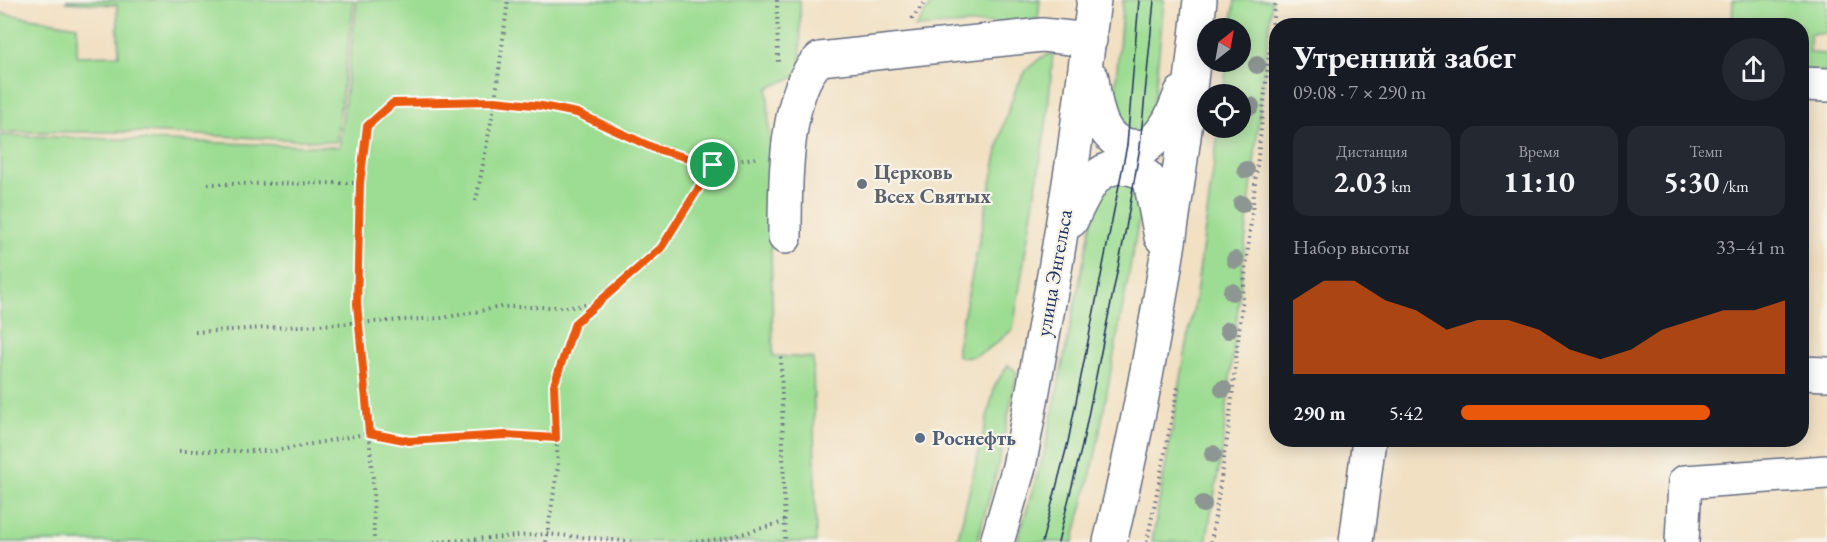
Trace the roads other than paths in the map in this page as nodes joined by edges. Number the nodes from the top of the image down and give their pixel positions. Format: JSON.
{"nodes":[{"id":1,"x":1094,"y":0,"type":"edge"},
{"id":2,"x":1200,"y":0,"type":"edge"},
{"id":3,"x":1090,"y":40,"type":"junction"},
{"id":4,"x":1194,"y":60,"type":"junction"},
{"id":5,"x":1809,"y":84,"type":"edge"},
{"id":6,"x":1827,"y":85,"type":"edge"},
{"id":7,"x":785,"y":237,"type":"dead end"},
{"id":8,"x":1058,"y":248,"type":"junction"},
{"id":9,"x":1166,"y":265,"type":"junction"},
{"id":10,"x":1809,"y":373,"type":"edge"},
{"id":11,"x":1827,"y":374,"type":"edge"},
{"id":12,"x":1368,"y":447,"type":"edge"},
{"id":13,"x":1827,"y":472,"type":"edge"},
{"id":14,"x":997,"y":542,"type":"edge"},
{"id":15,"x":1110,"y":542,"type":"edge"},
{"id":16,"x":1356,"y":542,"type":"edge"},
{"id":17,"x":1682,"y":542,"type":"edge"}],
"edges":[{"from":1,"to":3,"type":"main road","name":"улица Энгельса"},
{"from":2,"to":4,"type":"main road"},
{"from":3,"to":4,"type":"main road"},
{"from":3,"to":7,"type":"main road"},
{"from":3,"to":8,"type":"main road","name":"улица Энгельса"},
{"from":4,"to":9,"type":"main road"},
{"from":5,"to":6,"type":"main road"},
{"from":8,"to":9,"type":"main road"},
{"from":8,"to":14,"type":"main road","name":"улица Энгельса"},
{"from":9,"to":15,"type":"main road"},
{"from":10,"to":11,"type":"main road"},
{"from":12,"to":16,"type":"main road"},
{"from":13,"to":17,"type":"main road"}]}
